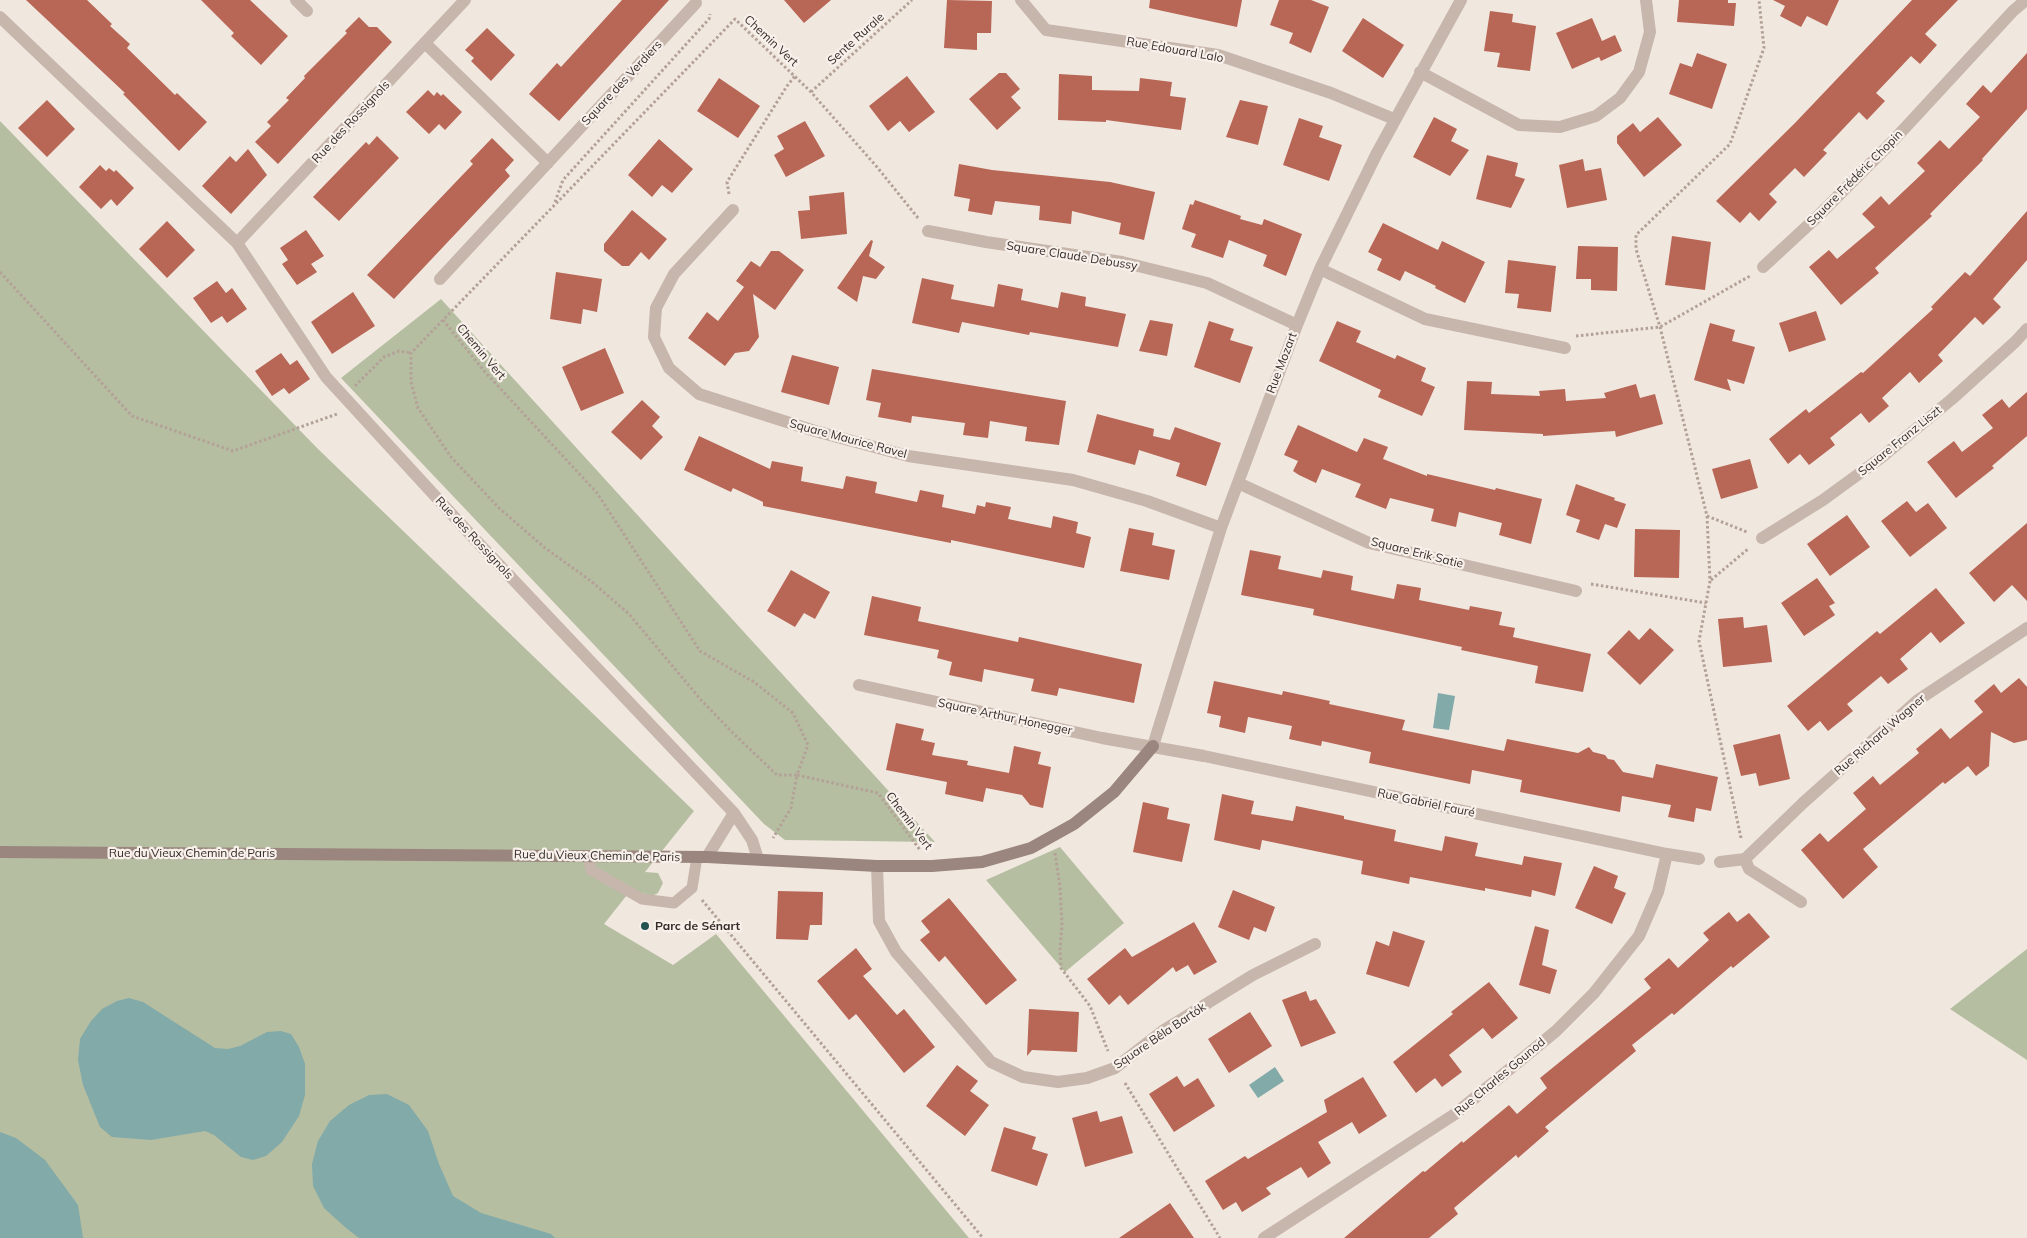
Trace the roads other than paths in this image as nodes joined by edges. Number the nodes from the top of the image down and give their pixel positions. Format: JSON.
{"nodes":[{"id":1,"x":296,"y":0,"type":"edge"},
{"id":2,"x":465,"y":0,"type":"edge"},
{"id":3,"x":1021,"y":0,"type":"edge"},
{"id":4,"x":1461,"y":0,"type":"edge"},
{"id":5,"x":1646,"y":0,"type":"edge"},
{"id":6,"x":2026,"y":0,"type":"edge"},
{"id":7,"x":696,"y":3,"type":"dead end"},
{"id":8,"x":307,"y":11,"type":"dead end"},
{"id":9,"x":0,"y":17,"type":"edge"},
{"id":10,"x":425,"y":43,"type":"junction"},
{"id":11,"x":1420,"y":72,"type":"junction"},
{"id":12,"x":1394,"y":119,"type":"junction"},
{"id":13,"x":548,"y":163,"type":"junction"},
{"id":14,"x":733,"y":210,"type":"road end"},
{"id":15,"x":928,"y":230,"type":"road end"},
{"id":16,"x":237,"y":243,"type":"junction"},
{"id":17,"x":1763,"y":267,"type":"road end"},
{"id":18,"x":1320,"y":269,"type":"junction"},
{"id":19,"x":440,"y":279,"type":"dead end"},
{"id":20,"x":1297,"y":325,"type":"junction"},
{"id":21,"x":2027,"y":329,"type":"edge"},
{"id":22,"x":1565,"y":348,"type":"road end"},
{"id":23,"x":1238,"y":483,"type":"junction"},
{"id":24,"x":1221,"y":528,"type":"junction"},
{"id":25,"x":1762,"y":538,"type":"road end"},
{"id":26,"x":1576,"y":590,"type":"road end"},
{"id":27,"x":2027,"y":628,"type":"edge"},
{"id":28,"x":859,"y":685,"type":"dead end"},
{"id":29,"x":1153,"y":746,"type":"junction"},
{"id":30,"x":734,"y":813,"type":"junction"},
{"id":31,"x":0,"y":852,"type":"edge"},
{"id":32,"x":1667,"y":854,"type":"junction"},
{"id":33,"x":588,"y":856,"type":"junction"},
{"id":34,"x":702,"y":857,"type":"junction"},
{"id":35,"x":1699,"y":859,"type":"dead end"},
{"id":36,"x":1745,"y":859,"type":"junction"},
{"id":37,"x":758,"y":860,"type":"junction"},
{"id":38,"x":1720,"y":862,"type":"dead end"},
{"id":39,"x":877,"y":866,"type":"junction"},
{"id":40,"x":1802,"y":902,"type":"dead end"},
{"id":41,"x":1315,"y":944,"type":"dead end"},
{"id":42,"x":1264,"y":1238,"type":"edge"}],
"edges":[{"from":1,"to":8,"type":"street"},
{"from":2,"to":10,"type":"street","name":"Rue des Rossignols"},
{"from":3,"to":12,"type":"street","name":"Rue Edouard Lalo"},
{"from":4,"to":11,"type":"street","name":"Rue Mozart"},
{"from":5,"to":11,"type":"street"},
{"from":6,"to":17,"type":"street","name":"Square Frédéric Chopin"},
{"from":7,"to":13,"type":"street","name":"Square des Verdiers"},
{"from":9,"to":16,"type":"street","name":"Rue des Rossignols"},
{"from":10,"to":13,"type":"street"},
{"from":10,"to":16,"type":"street","name":"Rue des Rossignols"},
{"from":11,"to":12,"type":"street","name":"Rue Mozart"},
{"from":12,"to":18,"type":"street","name":"Rue Mozart"},
{"from":13,"to":19,"type":"street","name":"Square des Verdiers"},
{"from":14,"to":24,"type":"street","name":"Square Maurice Ravel"},
{"from":15,"to":20,"type":"street","name":"Square Claude Debussy"},
{"from":16,"to":30,"type":"street","name":"Rue des Rossignols"},
{"from":18,"to":20,"type":"street","name":"Rue Mozart"},
{"from":18,"to":22,"type":"street"},
{"from":20,"to":23,"type":"street","name":"Rue Mozart"},
{"from":21,"to":25,"type":"street","name":"Square Franz Liszt"},
{"from":23,"to":24,"type":"street","name":"Rue Mozart"},
{"from":23,"to":26,"type":"street","name":"Square Erik Satie"},
{"from":24,"to":29,"type":"street","name":"Rue Mozart"},
{"from":27,"to":36,"type":"street","name":"Rue Richard Wagner"},
{"from":28,"to":29,"type":"street","name":"Square Arthur Honegger"},
{"from":29,"to":32,"type":"street","name":"Rue Gabriel Fauré"},
{"from":29,"to":39,"type":"street","name":"Rue du Vieux Chemin de Paris"},
{"from":30,"to":34,"type":"street"},
{"from":30,"to":37,"type":"street","name":"Rue des Rossignols"},
{"from":31,"to":33,"type":"street","name":"Rue du Vieux Chemin de Paris"},
{"from":32,"to":35,"type":"street","name":"Rue Gabriel Fauré"},
{"from":32,"to":42,"type":"street","name":"Rue Charles Gounod"},
{"from":33,"to":34,"type":"street","name":"Rue du Vieux Chemin de Paris"},
{"from":33,"to":34,"type":"lane"},
{"from":34,"to":37,"type":"street","name":"Rue du Vieux Chemin de Paris"},
{"from":36,"to":38,"type":"street"},
{"from":36,"to":40,"type":"street"},
{"from":37,"to":39,"type":"street","name":"Rue du Vieux Chemin de Paris"},
{"from":39,"to":41,"type":"street","name":"Square Bêla Bartók"}]}
